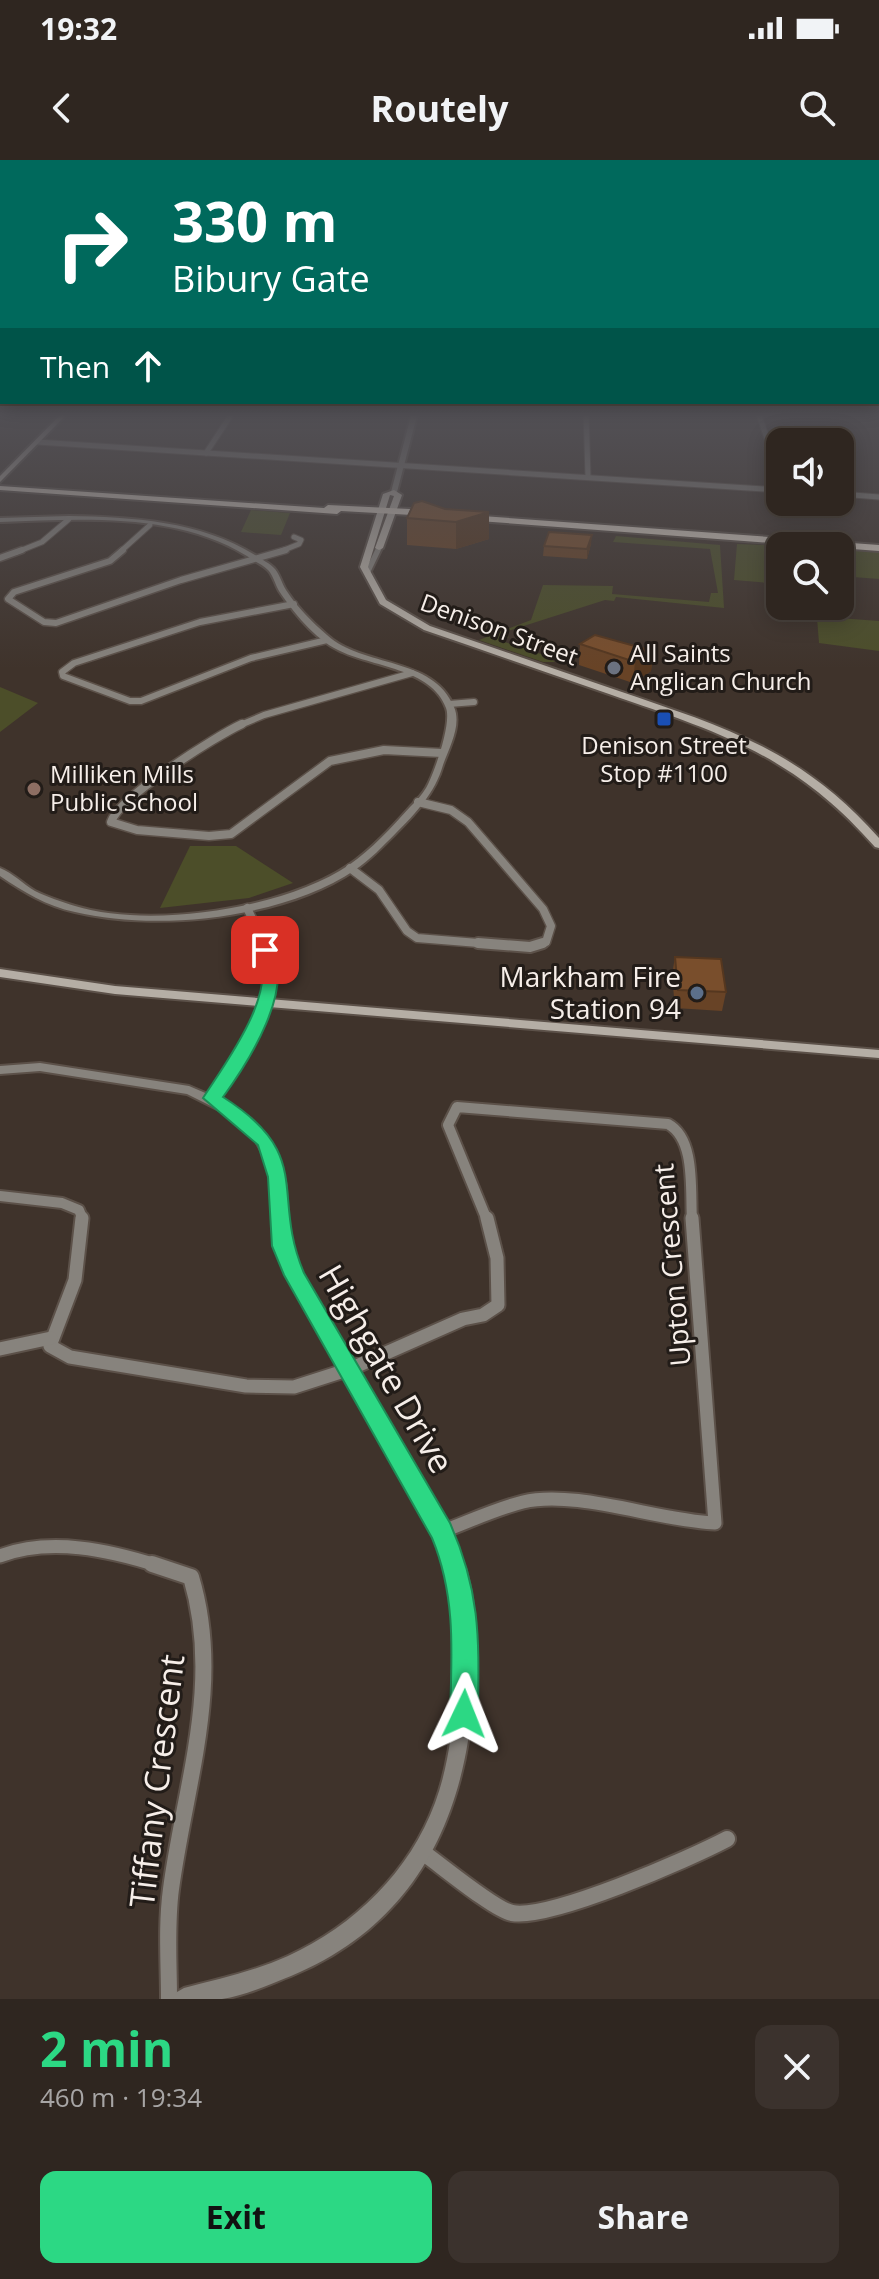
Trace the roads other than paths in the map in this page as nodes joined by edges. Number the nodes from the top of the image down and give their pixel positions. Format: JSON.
{"nodes":[{"id":1,"x":181,"y":498,"type":"edge"},
{"id":2,"x":386,"y":498,"type":"edge"},
{"id":3,"x":397,"y":498,"type":"edge"},
{"id":4,"x":380,"y":512,"type":"junction"},
{"id":5,"x":392,"y":513,"type":"junction"},
{"id":6,"x":453,"y":517,"type":"edge"},
{"id":7,"x":69,"y":519,"type":"junction"},
{"id":8,"x":0,"y":520,"type":"edge"},
{"id":9,"x":150,"y":525,"type":"junction"},
{"id":10,"x":294,"y":537,"type":"dead end"},
{"id":11,"x":379,"y":548,"type":"joint"},
{"id":12,"x":879,"y":548,"type":"edge"},
{"id":13,"x":0,"y":558,"type":"edge"},
{"id":14,"x":256,"y":558,"type":"junction"},
{"id":15,"x":367,"y":573,"type":"junction"},
{"id":16,"x":294,"y":604,"type":"junction"},
{"id":17,"x":327,"y":640,"type":"junction"},
{"id":18,"x":412,"y":673,"type":"junction"},
{"id":19,"x":474,"y":702,"type":"dead end"},
{"id":20,"x":449,"y":704,"type":"junction"},
{"id":21,"x":442,"y":753,"type":"junction"},
{"id":22,"x":418,"y":802,"type":"junction"},
{"id":23,"x":879,"y":845,"type":"edge"},
{"id":24,"x":350,"y":868,"type":"junction"},
{"id":25,"x":0,"y":871,"type":"edge"},
{"id":26,"x":247,"y":908,"type":"junction"},
{"id":27,"x":0,"y":973,"type":"edge"},
{"id":28,"x":264,"y":1001,"type":"junction"},
{"id":29,"x":879,"y":1054,"type":"edge"},
{"id":30,"x":0,"y":1070,"type":"edge"},
{"id":31,"x":212,"y":1098,"type":"junction"},
{"id":32,"x":0,"y":1196,"type":"edge"},
{"id":33,"x":51,"y":1338,"type":"junction"},
{"id":34,"x":0,"y":1349,"type":"edge"},
{"id":35,"x":350,"y":1369,"type":"junction"},
{"id":36,"x":441,"y":1532,"type":"junction"},
{"id":37,"x":0,"y":1556,"type":"edge"},
{"id":38,"x":727,"y":1839,"type":"dead end"},
{"id":39,"x":425,"y":1854,"type":"junction"},
{"id":40,"x":169,"y":1999,"type":"edge"},
{"id":41,"x":184,"y":1999,"type":"edge"}],
"edges":[{"from":1,"to":4,"type":"main road"},
{"from":2,"to":4,"type":"main road"},
{"from":3,"to":5,"type":"main road"},
{"from":4,"to":5,"type":"main road"},
{"from":4,"to":15,"type":"main road"},
{"from":5,"to":11,"type":"main road"},
{"from":6,"to":12,"type":"main road"},
{"from":7,"to":8,"type":"street"},
{"from":7,"to":9,"type":"street"},
{"from":7,"to":13,"type":"street"},
{"from":9,"to":14,"type":"street"},
{"from":9,"to":14,"type":"street"},
{"from":10,"to":14,"type":"street"},
{"from":11,"to":15,"type":"street"},
{"from":14,"to":16,"type":"street"},
{"from":15,"to":23,"type":"main road","name":"Denison Street"},
{"from":16,"to":17,"type":"street"},
{"from":16,"to":17,"type":"street"},
{"from":17,"to":18,"type":"street"},
{"from":18,"to":20,"type":"street"},
{"from":18,"to":21,"type":"street"},
{"from":19,"to":20,"type":"street"},
{"from":20,"to":21,"type":"street"},
{"from":21,"to":22,"type":"street"},
{"from":22,"to":24,"type":"street"},
{"from":22,"to":24,"type":"street"},
{"from":24,"to":26,"type":"street"},
{"from":25,"to":26,"type":"street"},
{"from":26,"to":28,"type":"street"},
{"from":27,"to":28,"type":"main road"},
{"from":28,"to":29,"type":"main road"},
{"from":28,"to":31,"type":"street"},
{"from":30,"to":31,"type":"street","name":"Highgate Drive"},
{"from":31,"to":35,"type":"street","name":"Highgate Drive"},
{"from":32,"to":33,"type":"street"},
{"from":33,"to":34,"type":"street"},
{"from":33,"to":35,"type":"street"},
{"from":35,"to":36,"type":"street","name":"Highgate Drive"},
{"from":35,"to":36,"type":"street","name":"Upton Crescent"},
{"from":36,"to":39,"type":"street","name":"Highgate Drive"},
{"from":37,"to":40,"type":"street","name":"Tiffany Crescent"},
{"from":38,"to":39,"type":"street"},
{"from":39,"to":41,"type":"street","name":"Highgate Drive"}]}
